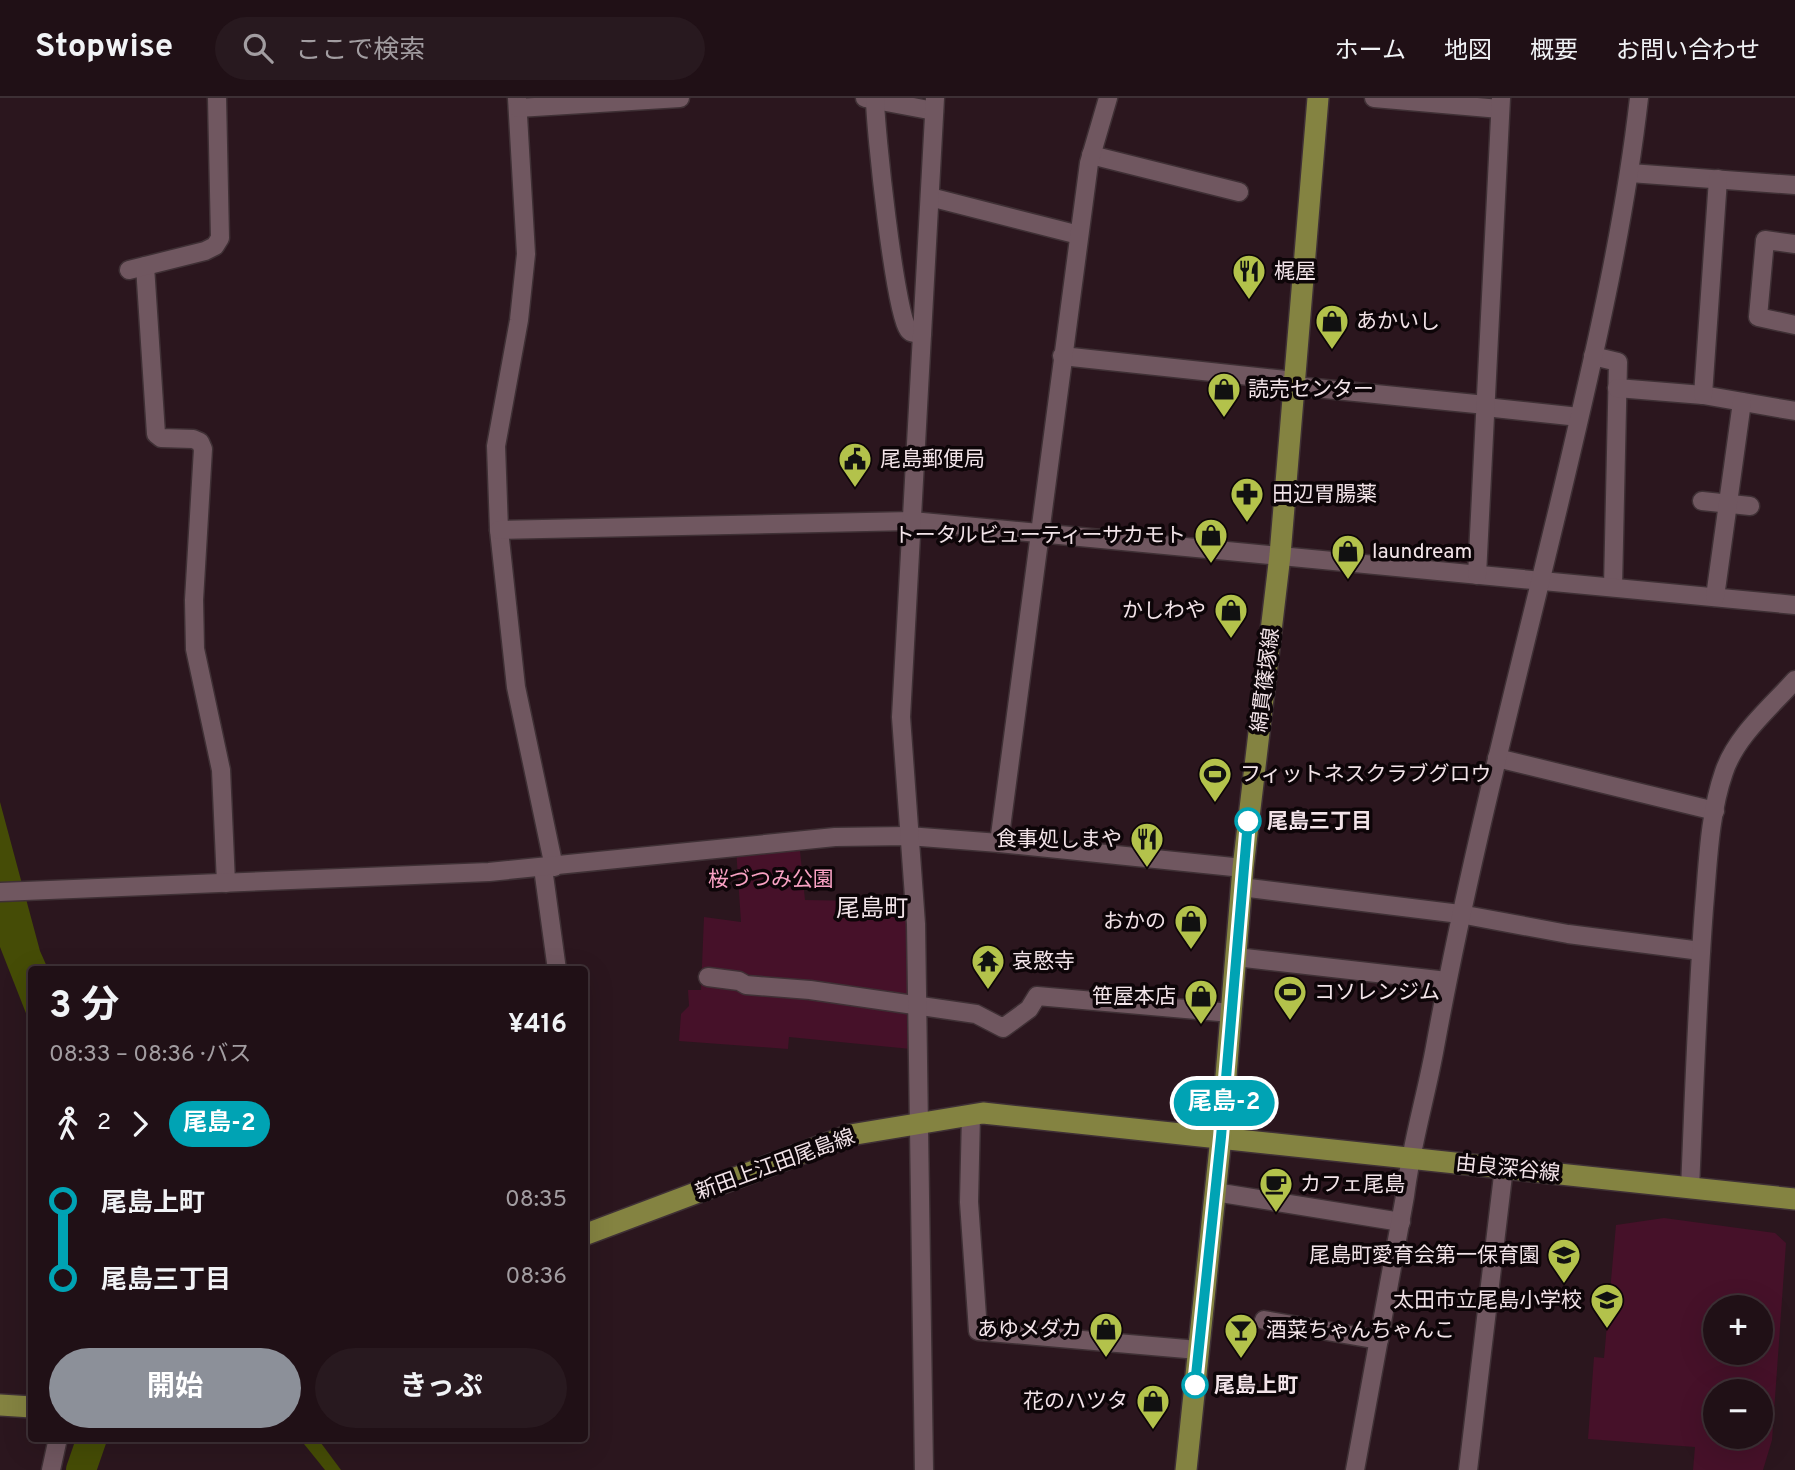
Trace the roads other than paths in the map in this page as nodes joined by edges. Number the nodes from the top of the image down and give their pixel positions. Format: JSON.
{"nodes":[{"id":1,"x":218,"y":98,"type":"edge"},
{"id":2,"x":680,"y":98,"type":"edge"},
{"id":3,"x":865,"y":98,"type":"edge"},
{"id":4,"x":1108,"y":98,"type":"edge"},
{"id":5,"x":1318,"y":98,"type":"edge"},
{"id":6,"x":1374,"y":98,"type":"edge"},
{"id":7,"x":1639,"y":98,"type":"edge"},
{"id":8,"x":875,"y":99,"type":"edge"},
{"id":9,"x":517,"y":103,"type":"edge"},
{"id":10,"x":1500,"y":103,"type":"edge"},
{"id":11,"x":935,"y":104,"type":"edge"},
{"id":12,"x":1091,"y":155,"type":"junction"},
{"id":13,"x":1630,"y":173,"type":"junction"},
{"id":14,"x":1718,"y":179,"type":"junction"},
{"id":15,"x":1795,"y":184,"type":"edge"},
{"id":16,"x":1239,"y":191,"type":"dead end"},
{"id":17,"x":930,"y":197,"type":"junction"},
{"id":18,"x":1079,"y":235,"type":"junction"},
{"id":19,"x":1795,"y":244,"type":"edge"},
{"id":20,"x":1795,"y":325,"type":"edge"},
{"id":21,"x":922,"y":334,"type":"junction"},
{"id":22,"x":1062,"y":356,"type":"junction"},
{"id":23,"x":1593,"y":356,"type":"junction"},
{"id":24,"x":1295,"y":384,"type":"junction"},
{"id":25,"x":1617,"y":388,"type":"junction"},
{"id":26,"x":1703,"y":395,"type":"junction"},
{"id":27,"x":1742,"y":402,"type":"junction"},
{"id":28,"x":1485,"y":406,"type":"junction"},
{"id":29,"x":1795,"y":411,"type":"edge"},
{"id":30,"x":1579,"y":417,"type":"junction"},
{"id":31,"x":1702,"y":502,"type":"dead end"},
{"id":32,"x":1727,"y":503,"type":"junction"},
{"id":33,"x":1750,"y":506,"type":"dead end"},
{"id":34,"x":912,"y":521,"type":"junction"},
{"id":35,"x":499,"y":530,"type":"junction"},
{"id":36,"x":1042,"y":532,"type":"junction"},
{"id":37,"x":1280,"y":555,"type":"junction"},
{"id":38,"x":1477,"y":575,"type":"junction"},
{"id":39,"x":1541,"y":580,"type":"junction"},
{"id":40,"x":1613,"y":587,"type":"junction"},
{"id":41,"x":1715,"y":597,"type":"junction"},
{"id":42,"x":1795,"y":605,"type":"edge"},
{"id":43,"x":1795,"y":680,"type":"edge"},
{"id":44,"x":1497,"y":758,"type":"junction"},
{"id":45,"x":1715,"y":811,"type":"junction"},
{"id":46,"x":908,"y":836,"type":"junction"},
{"id":47,"x":999,"y":843,"type":"junction"},
{"id":48,"x":549,"y":867,"type":"junction"},
{"id":49,"x":1242,"y":877,"type":"junction"},
{"id":50,"x":226,"y":883,"type":"junction"},
{"id":51,"x":0,"y":892,"type":"edge"},
{"id":52,"x":1460,"y":914,"type":"junction"},
{"id":53,"x":1701,"y":951,"type":"junction"},
{"id":54,"x":1236,"y":957,"type":"junction"},
{"id":55,"x":558,"y":966,"type":"edge"},
{"id":56,"x":708,"y":978,"type":"dead end"},
{"id":57,"x":1447,"y":981,"type":"junction"},
{"id":58,"x":917,"y":1006,"type":"junction"},
{"id":59,"x":1231,"y":1013,"type":"junction"},
{"id":60,"x":971,"y":1115,"type":"junction"},
{"id":61,"x":918,"y":1121,"type":"junction"},
{"id":62,"x":1221,"y":1137,"type":"junction"},
{"id":63,"x":1409,"y":1157,"type":"junction"},
{"id":64,"x":1504,"y":1167,"type":"junction"},
{"id":65,"x":1690,"y":1189,"type":"junction"},
{"id":66,"x":1215,"y":1192,"type":"junction"},
{"id":67,"x":1795,"y":1199,"type":"edge"},
{"id":68,"x":1401,"y":1222,"type":"junction"},
{"id":69,"x":588,"y":1233,"type":"edge"},
{"id":70,"x":1264,"y":1320,"type":"dead end"},
{"id":71,"x":1379,"y":1340,"type":"junction"},
{"id":72,"x":1199,"y":1350,"type":"junction"},
{"id":73,"x":28,"y":1407,"type":"edge"},
{"id":74,"x":1,"y":1408,"type":"edge"},
{"id":75,"x":57,"y":1442,"type":"edge"},
{"id":76,"x":51,"y":1470,"type":"edge"},
{"id":77,"x":924,"y":1470,"type":"edge"},
{"id":78,"x":1186,"y":1470,"type":"edge"},
{"id":79,"x":1354,"y":1470,"type":"edge"},
{"id":80,"x":1468,"y":1470,"type":"edge"}],
"edges":[{"from":1,"to":50,"type":"street"},
{"from":2,"to":9,"type":"street"},
{"from":3,"to":8,"type":"street"},
{"from":4,"to":12,"type":"street"},
{"from":5,"to":24,"type":"main road","name":"綿貫篠塚線"},
{"from":6,"to":10,"type":"street"},
{"from":7,"to":13,"type":"street"},
{"from":8,"to":11,"type":"street"},
{"from":8,"to":21,"type":"street"},
{"from":9,"to":35,"type":"street"},
{"from":10,"to":28,"type":"street"},
{"from":11,"to":17,"type":"street"},
{"from":12,"to":16,"type":"street"},
{"from":12,"to":18,"type":"street"},
{"from":13,"to":14,"type":"street"},
{"from":13,"to":23,"type":"street"},
{"from":14,"to":15,"type":"street"},
{"from":14,"to":26,"type":"street"},
{"from":17,"to":18,"type":"street"},
{"from":17,"to":21,"type":"street"},
{"from":18,"to":22,"type":"street"},
{"from":19,"to":20,"type":"street"},
{"from":21,"to":34,"type":"street"},
{"from":22,"to":24,"type":"street"},
{"from":22,"to":36,"type":"street"},
{"from":23,"to":25,"type":"street"},
{"from":23,"to":30,"type":"street"},
{"from":24,"to":28,"type":"street"},
{"from":24,"to":37,"type":"main road","name":"綿貫篠塚線"},
{"from":25,"to":26,"type":"street"},
{"from":25,"to":40,"type":"street"},
{"from":26,"to":27,"type":"street"},
{"from":27,"to":29,"type":"street"},
{"from":27,"to":32,"type":"street"},
{"from":28,"to":30,"type":"street"},
{"from":28,"to":38,"type":"street"},
{"from":30,"to":39,"type":"street"},
{"from":31,"to":32,"type":"street"},
{"from":32,"to":33,"type":"street"},
{"from":32,"to":41,"type":"street"},
{"from":34,"to":35,"type":"street"},
{"from":34,"to":36,"type":"street"},
{"from":34,"to":46,"type":"street"},
{"from":35,"to":48,"type":"street"},
{"from":36,"to":37,"type":"street"},
{"from":36,"to":47,"type":"street"},
{"from":37,"to":38,"type":"street"},
{"from":37,"to":49,"type":"main road","name":"綿貫篠塚線"},
{"from":38,"to":39,"type":"street"},
{"from":39,"to":40,"type":"street"},
{"from":39,"to":44,"type":"street"},
{"from":40,"to":41,"type":"street"},
{"from":41,"to":42,"type":"street"},
{"from":43,"to":45,"type":"street"},
{"from":44,"to":45,"type":"street"},
{"from":44,"to":52,"type":"street"},
{"from":45,"to":53,"type":"street"},
{"from":46,"to":47,"type":"street"},
{"from":46,"to":48,"type":"street"},
{"from":46,"to":58,"type":"street"},
{"from":47,"to":49,"type":"street"},
{"from":48,"to":50,"type":"street"},
{"from":48,"to":55,"type":"street"},
{"from":49,"to":52,"type":"street"},
{"from":49,"to":54,"type":"main road","name":"綿貫篠塚線"},
{"from":50,"to":51,"type":"street"},
{"from":52,"to":53,"type":"street"},
{"from":52,"to":57,"type":"street"},
{"from":53,"to":65,"type":"street"},
{"from":54,"to":57,"type":"street"},
{"from":54,"to":59,"type":"main road","name":"綿貫篠塚線"},
{"from":56,"to":58,"type":"street"},
{"from":57,"to":63,"type":"street"},
{"from":58,"to":59,"type":"street"},
{"from":58,"to":61,"type":"street"},
{"from":59,"to":62,"type":"main road","name":"綿貫篠塚線"},
{"from":60,"to":61,"type":"main road","name":"新田上江田尾島線"},
{"from":60,"to":62,"type":"main road","name":"新田上江田尾島線"},
{"from":60,"to":72,"type":"street"},
{"from":61,"to":69,"type":"main road","name":"新田上江田尾島線"},
{"from":61,"to":77,"type":"street"},
{"from":62,"to":63,"type":"main road","name":"由良深谷線"},
{"from":62,"to":66,"type":"main road","name":"綿貫篠塚線"},
{"from":63,"to":64,"type":"main road","name":"由良深谷線"},
{"from":63,"to":68,"type":"street"},
{"from":64,"to":65,"type":"main road","name":"由良深谷線"},
{"from":64,"to":80,"type":"street"},
{"from":65,"to":67,"type":"main road","name":"由良深谷線"},
{"from":66,"to":68,"type":"street"},
{"from":66,"to":72,"type":"main road","name":"綿貫篠塚線"},
{"from":68,"to":71,"type":"street"},
{"from":70,"to":71,"type":"street"},
{"from":71,"to":79,"type":"street"},
{"from":72,"to":78,"type":"main road","name":"綿貫篠塚線"},
{"from":73,"to":74,"type":"main road"},
{"from":75,"to":76,"type":"street"}]}
